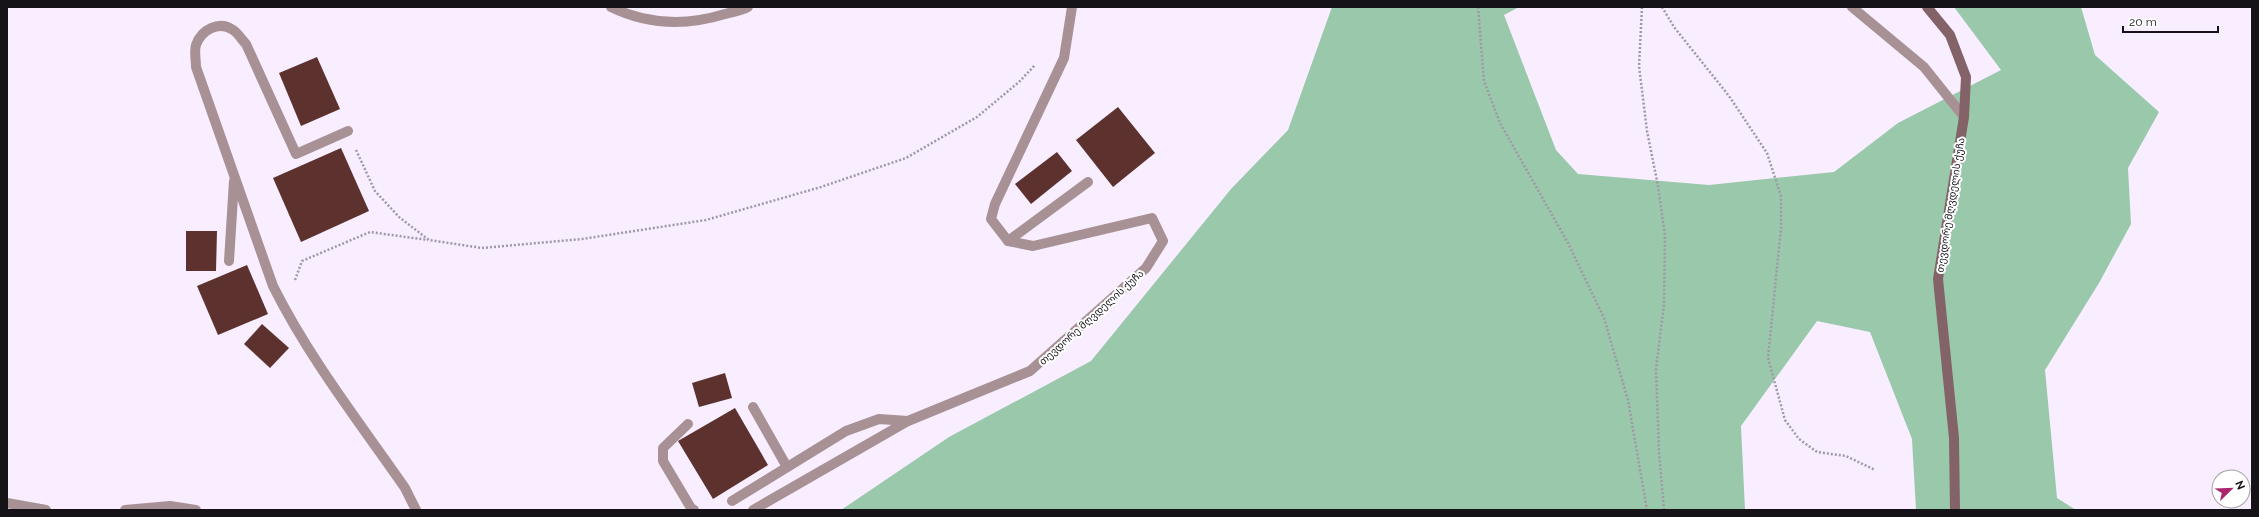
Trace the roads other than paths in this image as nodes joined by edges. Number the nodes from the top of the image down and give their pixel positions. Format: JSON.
{"nodes":[{"id":1,"x":611,"y":7,"type":"edge"},
{"id":2,"x":748,"y":7,"type":"edge"},
{"id":3,"x":1072,"y":7,"type":"edge"},
{"id":4,"x":1852,"y":7,"type":"edge"},
{"id":5,"x":1927,"y":7,"type":"edge"},
{"id":6,"x":1964,"y":117,"type":"junction"},
{"id":7,"x":348,"y":132,"type":"road end"},
{"id":8,"x":234,"y":177,"type":"junction"},
{"id":9,"x":1088,"y":182,"type":"dead end"},
{"id":10,"x":1008,"y":241,"type":"junction"},
{"id":11,"x":229,"y":261,"type":"dead end"},
{"id":12,"x":753,"y":407,"type":"dead end"},
{"id":13,"x":908,"y":421,"type":"junction"},
{"id":14,"x":688,"y":424,"type":"dead end"},
{"id":15,"x":787,"y":467,"type":"junction"},
{"id":16,"x":732,"y":501,"type":"dead end"},
{"id":17,"x":7,"y":503,"type":"edge"},
{"id":18,"x":46,"y":510,"type":"edge"},
{"id":19,"x":125,"y":510,"type":"edge"},
{"id":20,"x":196,"y":510,"type":"edge"},
{"id":21,"x":416,"y":510,"type":"edge"},
{"id":22,"x":694,"y":510,"type":"edge"},
{"id":23,"x":753,"y":510,"type":"edge"},
{"id":24,"x":1955,"y":510,"type":"edge"}],
"edges":[{"from":1,"to":2,"type":"street"},
{"from":3,"to":10,"type":"street"},
{"from":4,"to":6,"type":"street"},
{"from":5,"to":6,"type":"street","name":"თევდორე მღვდელის ქუჩა"},
{"from":6,"to":24,"type":"street","name":"თევდორე მღვდელის ქუჩა"},
{"from":7,"to":8,"type":"street"},
{"from":8,"to":11,"type":"street"},
{"from":8,"to":21,"type":"street"},
{"from":9,"to":10,"type":"street"},
{"from":10,"to":13,"type":"street","name":"თევდორე მღვდელის ქუჩა"},
{"from":12,"to":15,"type":"street"},
{"from":13,"to":15,"type":"street"},
{"from":13,"to":23,"type":"street","name":"თევდორე მღვდელის ქუჩა"},
{"from":14,"to":22,"type":"street"},
{"from":15,"to":16,"type":"street"},
{"from":17,"to":18,"type":"street"},
{"from":19,"to":20,"type":"street"}]}
